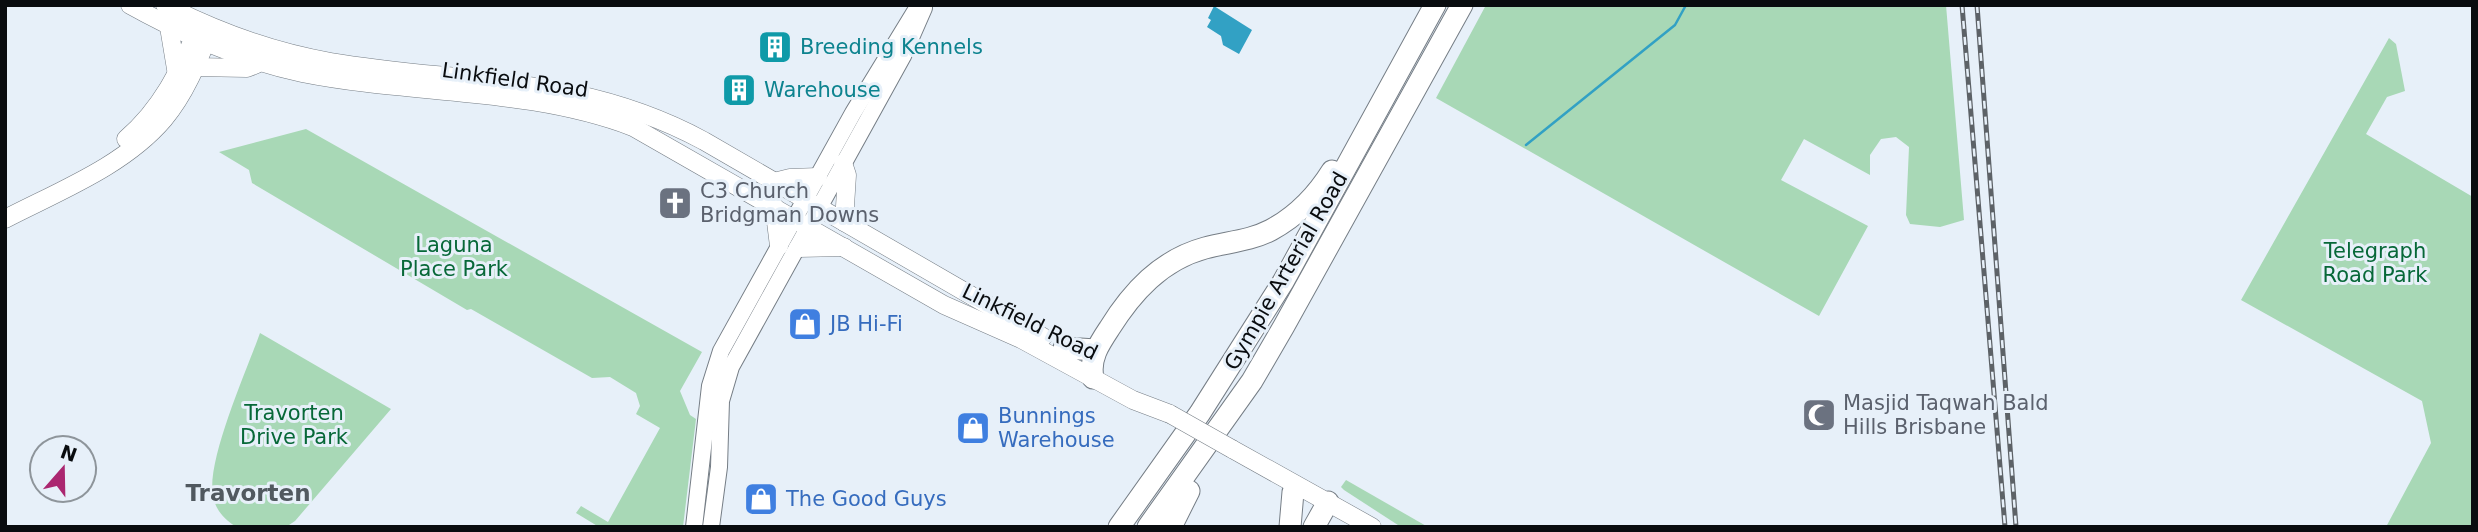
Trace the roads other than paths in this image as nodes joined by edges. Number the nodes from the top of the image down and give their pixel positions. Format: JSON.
{"nodes":[{"id":1,"x":130,"y":5,"type":"edge"},
{"id":2,"x":165,"y":5,"type":"edge"},
{"id":3,"x":919,"y":5,"type":"edge"},
{"id":4,"x":924,"y":5,"type":"edge"},
{"id":5,"x":1435,"y":5,"type":"edge"},
{"id":6,"x":1462,"y":5,"type":"edge"},
{"id":7,"x":169,"y":27,"type":"junction"},
{"id":8,"x":203,"y":33,"type":"junction"},
{"id":9,"x":260,"y":62,"type":"junction"},
{"id":10,"x":195,"y":67,"type":"junction"},
{"id":11,"x":177,"y":75,"type":"junction"},
{"id":12,"x":1360,"y":142,"type":"junction"},
{"id":13,"x":844,"y":163,"type":"junction"},
{"id":14,"x":818,"y":177,"type":"junction"},
{"id":15,"x":774,"y":182,"type":"junction"},
{"id":16,"x":813,"y":204,"type":"junction"},
{"id":17,"x":5,"y":206,"type":"edge"},
{"id":18,"x":774,"y":206,"type":"junction"},
{"id":19,"x":5,"y":219,"type":"edge"},
{"id":20,"x":803,"y":222,"type":"junction"},
{"id":21,"x":844,"y":222,"type":"junction"},
{"id":22,"x":779,"y":246,"type":"junction"},
{"id":23,"x":844,"y":247,"type":"junction"},
{"id":24,"x":798,"y":248,"type":"junction"},
{"id":25,"x":1064,"y":348,"type":"joint"},
{"id":26,"x":1094,"y":365,"type":"junction"},
{"id":27,"x":1232,"y":449,"type":"junction"},
{"id":28,"x":1199,"y":456,"type":"junction"},
{"id":29,"x":1293,"y":492,"type":"junction"},
{"id":30,"x":1326,"y":514,"type":"edge"},
{"id":31,"x":694,"y":527,"type":"edge"},
{"id":32,"x":711,"y":527,"type":"edge"},
{"id":33,"x":1119,"y":527,"type":"edge"},
{"id":34,"x":1149,"y":527,"type":"edge"},
{"id":35,"x":1171,"y":527,"type":"edge"},
{"id":36,"x":1290,"y":527,"type":"edge"},
{"id":37,"x":1355,"y":527,"type":"edge"},
{"id":38,"x":1372,"y":527,"type":"edge"}],
"edges":[{"from":1,"to":7,"type":"main road","name":"Linkfield Road"},
{"from":2,"to":8,"type":"main road","name":"Linkfield Road"},
{"from":3,"to":14,"type":"main road"},
{"from":4,"to":13,"type":"main road"},
{"from":5,"to":12,"type":"highway","name":"Gympie Arterial Road"},
{"from":6,"to":28,"type":"highway","name":"Gympie Arterial Road"},
{"from":7,"to":8,"type":"main road","name":"Linkfield Road"},
{"from":7,"to":11,"type":"main road"},
{"from":8,"to":9,"type":"main road","name":"Linkfield Road"},
{"from":8,"to":10,"type":"main road"},
{"from":8,"to":11,"type":"main road"},
{"from":8,"to":15,"type":"main road","name":"Linkfield Road"},
{"from":9,"to":10,"type":"main road"},
{"from":9,"to":18,"type":"main road","name":"Linkfield Road"},
{"from":10,"to":19,"type":"main road"},
{"from":11,"to":17,"type":"main road"},
{"from":12,"to":26,"type":"highway"},
{"from":12,"to":33,"type":"highway","name":"Gympie Arterial Road"},
{"from":13,"to":16,"type":"main road"},
{"from":13,"to":21,"type":"main road"},
{"from":14,"to":15,"type":"main road"},
{"from":14,"to":16,"type":"main road"},
{"from":15,"to":16,"type":"main road","name":"Linkfield Road"},
{"from":16,"to":20,"type":"main road"},
{"from":16,"to":21,"type":"main road","name":"Linkfield Road"},
{"from":18,"to":20,"type":"main road","name":"Linkfield Road"},
{"from":18,"to":22,"type":"main road"},
{"from":20,"to":22,"type":"main road"},
{"from":20,"to":23,"type":"main road","name":"Linkfield Road"},
{"from":20,"to":24,"type":"main road"},
{"from":21,"to":25,"type":"main road","name":"Linkfield Road"},
{"from":22,"to":31,"type":"main road"},
{"from":23,"to":24,"type":"main road"},
{"from":23,"to":26,"type":"main road","name":"Linkfield Road"},
{"from":24,"to":32,"type":"main road"},
{"from":25,"to":26,"type":"highway"},
{"from":26,"to":27,"type":"main road","name":"Linkfield Road","bridge":true},
{"from":27,"to":29,"type":"main road","name":"Linkfield Road"},
{"from":27,"to":30,"type":"main road","name":"Linkfield Road"},
{"from":28,"to":34,"type":"highway","name":"Gympie Arterial Road"},
{"from":28,"to":35,"type":"highway"},
{"from":29,"to":30,"type":"main road","name":"Linkfield Road"},
{"from":29,"to":36,"type":"highway"},
{"from":30,"to":37,"type":"main road","name":"Linkfield Road"},
{"from":30,"to":38,"type":"main road","name":"Linkfield Road"}]}
